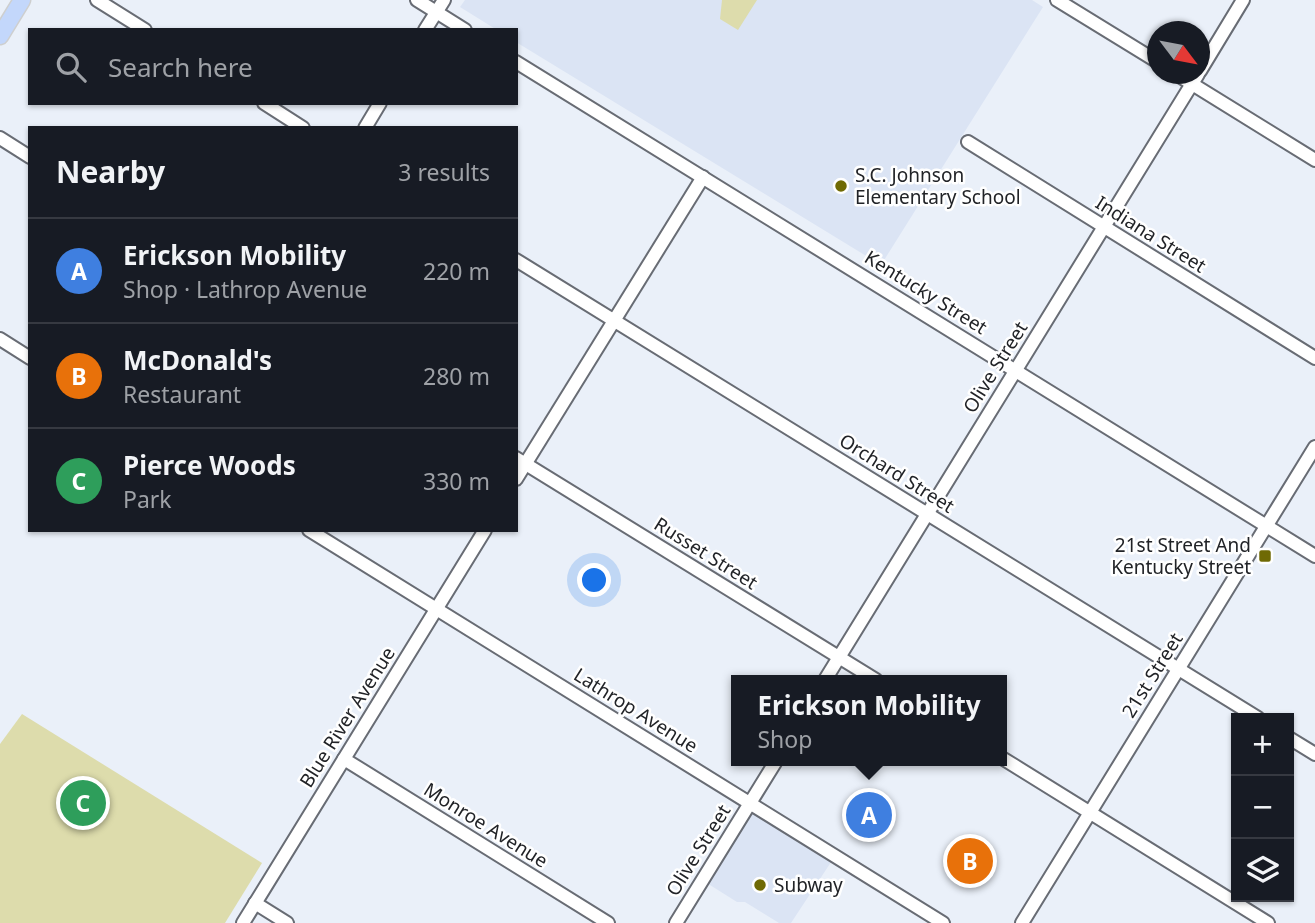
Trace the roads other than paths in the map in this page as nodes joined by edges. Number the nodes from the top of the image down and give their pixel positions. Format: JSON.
{"nodes":[{"id":1,"x":22,"y":0,"type":"edge"},
{"id":2,"x":97,"y":0,"type":"edge"},
{"id":3,"x":417,"y":0,"type":"edge"},
{"id":4,"x":444,"y":0,"type":"edge"},
{"id":5,"x":1057,"y":0,"type":"edge"},
{"id":6,"x":1243,"y":0,"type":"edge"},
{"id":7,"x":436,"y":12,"type":"junction"},
{"id":8,"x":142,"y":28,"type":"edge"},
{"id":9,"x":426,"y":28,"type":"edge"},
{"id":10,"x":462,"y":28,"type":"edge"},
{"id":11,"x":0,"y":36,"type":"edge"},
{"id":12,"x":1210,"y":53,"type":"edge"},
{"id":13,"x":1147,"y":56,"type":"edge"},
{"id":14,"x":518,"y":63,"type":"edge"},
{"id":15,"x":1191,"y":84,"type":"edge"},
{"id":16,"x":1207,"y":84,"type":"edge"},
{"id":17,"x":267,"y":105,"type":"edge"},
{"id":18,"x":379,"y":105,"type":"edge"},
{"id":19,"x":300,"y":126,"type":"edge"},
{"id":20,"x":366,"y":126,"type":"edge"},
{"id":21,"x":0,"y":138,"type":"edge"},
{"id":22,"x":968,"y":142,"type":"dead end"},
{"id":23,"x":28,"y":156,"type":"edge"},
{"id":24,"x":1315,"y":160,"type":"edge"},
{"id":25,"x":703,"y":177,"type":"junction"},
{"id":26,"x":1104,"y":227,"type":"junction"},
{"id":27,"x":518,"y":261,"type":"edge"},
{"id":28,"x":614,"y":320,"type":"junction"},
{"id":29,"x":0,"y":339,"type":"edge"},
{"id":30,"x":28,"y":357,"type":"edge"},
{"id":31,"x":1315,"y":358,"type":"edge"},
{"id":32,"x":1016,"y":370,"type":"junction"},
{"id":33,"x":1315,"y":446,"type":"edge"},
{"id":34,"x":521,"y":461,"type":"edge"},
{"id":35,"x":927,"y":514,"type":"junction"},
{"id":36,"x":1266,"y":526,"type":"junction"},
{"id":37,"x":312,"y":532,"type":"edge"},
{"id":38,"x":484,"y":532,"type":"edge"},
{"id":39,"x":1315,"y":556,"type":"edge"},
{"id":40,"x":436,"y":609,"type":"junction"},
{"id":41,"x":839,"y":657,"type":"junction"},
{"id":42,"x":1178,"y":669,"type":"junction"},
{"id":43,"x":828,"y":675,"type":"edge"},
{"id":44,"x":868,"y":675,"type":"edge"},
{"id":45,"x":1250,"y":713,"type":"edge"},
{"id":46,"x":1294,"y":740,"type":"edge"},
{"id":47,"x":1315,"y":754,"type":"edge"},
{"id":48,"x":344,"y":759,"type":"junction"},
{"id":49,"x":1007,"y":761,"type":"edge"},
{"id":50,"x":773,"y":766,"type":"edge"},
{"id":51,"x":749,"y":803,"type":"junction"},
{"id":52,"x":1090,"y":813,"type":"junction"},
{"id":53,"x":255,"y":903,"type":"junction"},
{"id":54,"x":243,"y":923,"type":"edge"},
{"id":55,"x":288,"y":923,"type":"edge"},
{"id":56,"x":608,"y":923,"type":"edge"},
{"id":57,"x":676,"y":923,"type":"edge"},
{"id":58,"x":943,"y":923,"type":"edge"},
{"id":59,"x":1022,"y":923,"type":"edge"},
{"id":60,"x":1268,"y":923,"type":"edge"}],
"edges":[{"from":1,"to":11,"type":"main road"},
{"from":2,"to":8,"type":"street"},
{"from":3,"to":7,"type":"street"},
{"from":4,"to":7,"type":"street"},
{"from":5,"to":13,"type":"street"},
{"from":6,"to":12,"type":"street","name":"Olive Street"},
{"from":7,"to":9,"type":"street"},
{"from":7,"to":10,"type":"street"},
{"from":14,"to":25,"type":"street","name":"Kentucky Street"},
{"from":15,"to":26,"type":"street","name":"Olive Street"},
{"from":16,"to":24,"type":"street"},
{"from":17,"to":19,"type":"street"},
{"from":18,"to":20,"type":"street"},
{"from":21,"to":23,"type":"street"},
{"from":22,"to":26,"type":"street","name":"Indiana Street"},
{"from":25,"to":28,"type":"street"},
{"from":25,"to":32,"type":"street","name":"Kentucky Street"},
{"from":26,"to":31,"type":"street","name":"Indiana Street"},
{"from":26,"to":32,"type":"street","name":"Olive Street"},
{"from":27,"to":28,"type":"street","name":"Orchard Street"},
{"from":28,"to":34,"type":"street"},
{"from":28,"to":35,"type":"street","name":"Orchard Street"},
{"from":29,"to":30,"type":"street"},
{"from":32,"to":35,"type":"street","name":"Olive Street"},
{"from":32,"to":36,"type":"street","name":"Kentucky Street"},
{"from":33,"to":36,"type":"street","name":"21st Street"},
{"from":34,"to":41,"type":"street","name":"Russet Street"},
{"from":35,"to":41,"type":"street","name":"Olive Street"},
{"from":35,"to":42,"type":"street","name":"Orchard Street"},
{"from":36,"to":39,"type":"street","name":"Kentucky Street"},
{"from":36,"to":42,"type":"street","name":"21st Street"},
{"from":37,"to":40,"type":"street","name":"Lathrop Avenue"},
{"from":38,"to":40,"type":"street","name":"Blue River Avenue"},
{"from":40,"to":48,"type":"street","name":"Blue River Avenue"},
{"from":40,"to":51,"type":"street","name":"Lathrop Avenue"},
{"from":41,"to":43,"type":"street","name":"Olive Street"},
{"from":41,"to":44,"type":"street","name":"Russet Street"},
{"from":42,"to":45,"type":"street","name":"Orchard Street"},
{"from":42,"to":52,"type":"street","name":"21st Street"},
{"from":46,"to":47,"type":"street"},
{"from":48,"to":53,"type":"street","name":"Blue River Avenue"},
{"from":48,"to":56,"type":"street","name":"Monroe Avenue"},
{"from":49,"to":52,"type":"street"},
{"from":50,"to":51,"type":"street","name":"Olive Street"},
{"from":51,"to":57,"type":"street","name":"Olive Street"},
{"from":51,"to":58,"type":"street","name":"Lathrop Avenue"},
{"from":52,"to":59,"type":"street","name":"21st Street"},
{"from":52,"to":60,"type":"street"},
{"from":53,"to":54,"type":"street","name":"Blue River Avenue"},
{"from":53,"to":55,"type":"street"}]}
